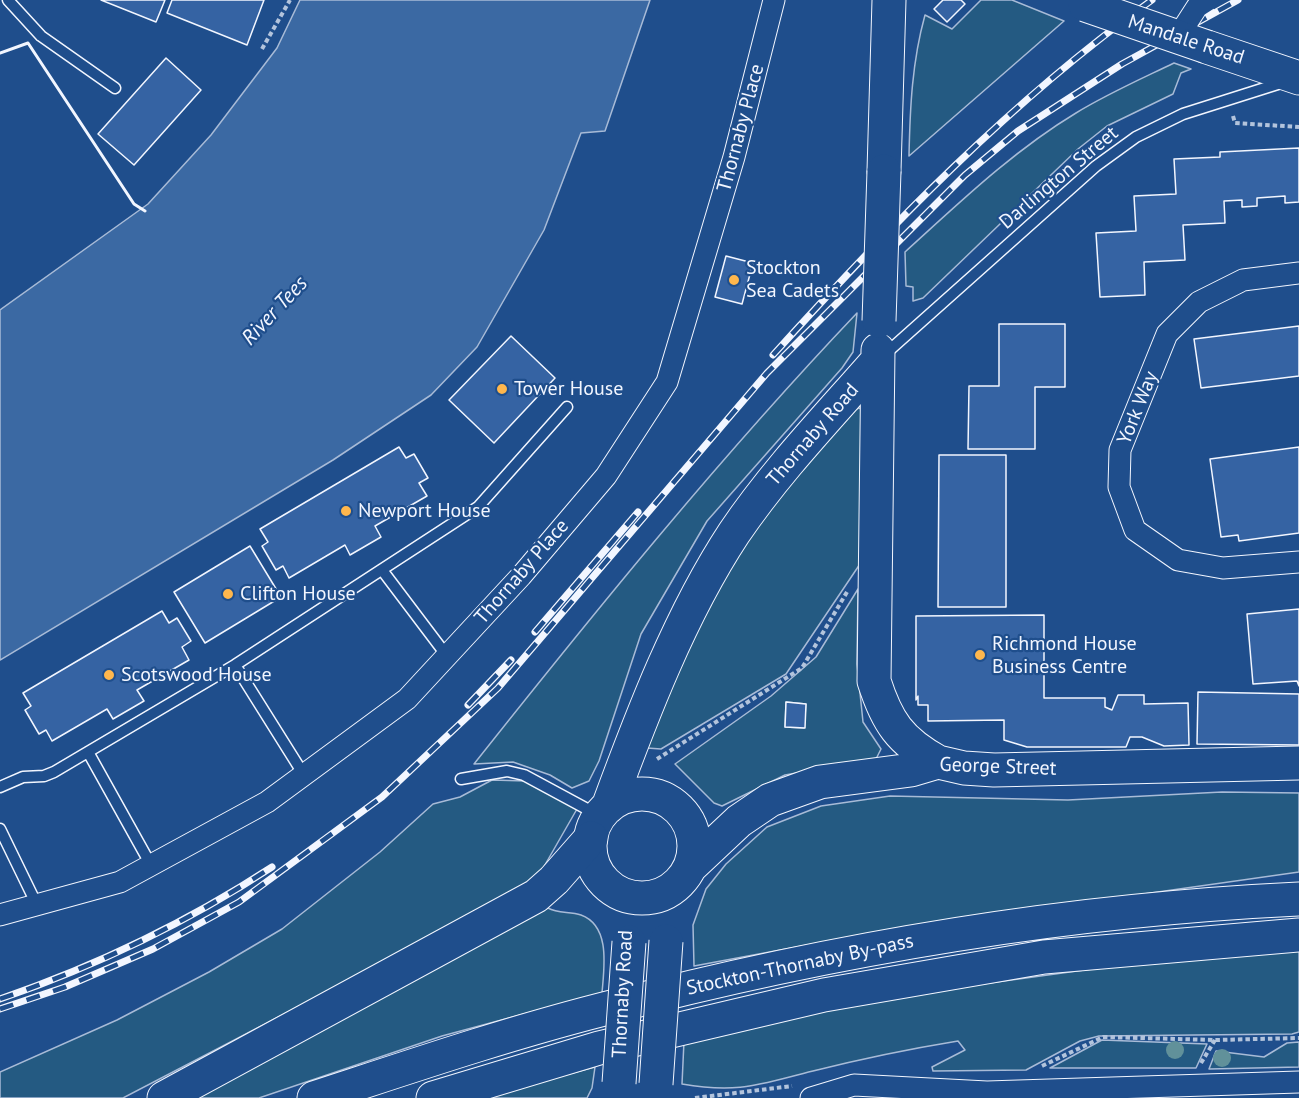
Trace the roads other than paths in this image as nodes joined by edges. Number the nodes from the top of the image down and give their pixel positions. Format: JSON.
{"nodes":[{"id":1,"x":8,"y":0,"type":"edge"},
{"id":2,"x":774,"y":0,"type":"edge"},
{"id":3,"x":912,"y":0,"type":"edge"},
{"id":4,"x":1208,"y":0,"type":"edge"},
{"id":5,"x":1079,"y":2,"type":"edge"},
{"id":6,"x":890,"y":16,"type":"edge"},
{"id":7,"x":1192,"y":42,"type":"junction"},
{"id":8,"x":1298,"y":76,"type":"edge"},
{"id":9,"x":115,"y":88,"type":"dead end"},
{"id":10,"x":1299,"y":273,"type":"edge"},
{"id":11,"x":877,"y":361,"type":"junction"},
{"id":12,"x":567,"y":407,"type":"dead end"},
{"id":13,"x":1299,"y":562,"type":"edge"},
{"id":14,"x":382,"y":570,"type":"junction"},
{"id":15,"x":447,"y":656,"type":"junction"},
{"id":16,"x":235,"y":665,"type":"junction"},
{"id":17,"x":88,"y":752,"type":"junction"},
{"id":18,"x":938,"y":762,"type":"junction"},
{"id":19,"x":1299,"y":764,"type":"edge"},
{"id":20,"x":304,"y":775,"type":"junction"},
{"id":21,"x":461,"y":780,"type":"dead end"},
{"id":22,"x":0,"y":787,"type":"edge"},
{"id":23,"x":600,"y":820,"type":"junction"},
{"id":24,"x":0,"y":829,"type":"edge"},
{"id":25,"x":151,"y":865,"type":"junction"},
{"id":26,"x":684,"y":876,"type":"junction"},
{"id":27,"x":617,"y":891,"type":"junction"},
{"id":28,"x":1299,"y":899,"type":"edge"},
{"id":29,"x":37,"y":905,"type":"junction"},
{"id":30,"x":0,"y":915,"type":"edge"},
{"id":31,"x":1299,"y":935,"type":"edge"},
{"id":32,"x":1299,"y":1082,"type":"edge"},
{"id":33,"x":618,"y":1091,"type":"edge"},
{"id":34,"x":655,"y":1091,"type":"edge"},
{"id":35,"x":1187,"y":1092,"type":"edge"},
{"id":36,"x":843,"y":1093,"type":"edge"},
{"id":37,"x":987,"y":1095,"type":"edge"},
{"id":38,"x":164,"y":1098,"type":"edge"},
{"id":39,"x":314,"y":1098,"type":"edge"},
{"id":40,"x":433,"y":1098,"type":"edge"},
{"id":41,"x":811,"y":1098,"type":"edge"}],
"edges":[{"from":1,"to":9,"type":"lane"},
{"from":2,"to":15,"type":"street","name":"Thornaby Place"},
{"from":3,"to":6,"type":"main road"},
{"from":4,"to":7,"type":"street","bridge":true},
{"from":5,"to":7,"type":"main road","name":"Mandale Road","bridge":true},
{"from":6,"to":11,"type":"main road","bridge":true},
{"from":7,"to":8,"type":"main road","name":"Mandale Road"},
{"from":8,"to":11,"type":"lane","name":"Darlington Street"},
{"from":10,"to":13,"type":"street","name":"York Way"},
{"from":11,"to":18,"type":"main road"},
{"from":11,"to":23,"type":"main road","name":"Thornaby Road"},
{"from":12,"to":14,"type":"lane"},
{"from":14,"to":15,"type":"lane"},
{"from":14,"to":16,"type":"lane"},
{"from":15,"to":20,"type":"street","name":"Thornaby Place"},
{"from":16,"to":17,"type":"lane"},
{"from":16,"to":20,"type":"lane"},
{"from":17,"to":22,"type":"lane"},
{"from":17,"to":25,"type":"lane"},
{"from":18,"to":19,"type":"main road","name":"George Street"},
{"from":18,"to":26,"type":"main road","name":"George Street"},
{"from":20,"to":25,"type":"street","name":"Thornaby Place"},
{"from":21,"to":23,"type":"lane"},
{"from":23,"to":26,"type":"main road"},
{"from":23,"to":27,"type":"main road"},
{"from":23,"to":38,"type":"main road"},
{"from":24,"to":29,"type":"lane"},
{"from":25,"to":29,"type":"street","name":"Thornaby Place"},
{"from":26,"to":27,"type":"main road"},
{"from":26,"to":34,"type":"main road","name":"Thornaby Road","bridge":true},
{"from":27,"to":33,"type":"main road","name":"Thornaby Road","bridge":true},
{"from":28,"to":39,"type":"main road","name":"Stockton-Thornaby By-pass"},
{"from":29,"to":30,"type":"street","name":"Thornaby Place"},
{"from":31,"to":40,"type":"main road","name":"Stockton-Thornaby By-pass"},
{"from":32,"to":35,"type":"street"},
{"from":35,"to":37,"type":"street"},
{"from":36,"to":37,"type":"street"},
{"from":36,"to":41,"type":"street"}]}
